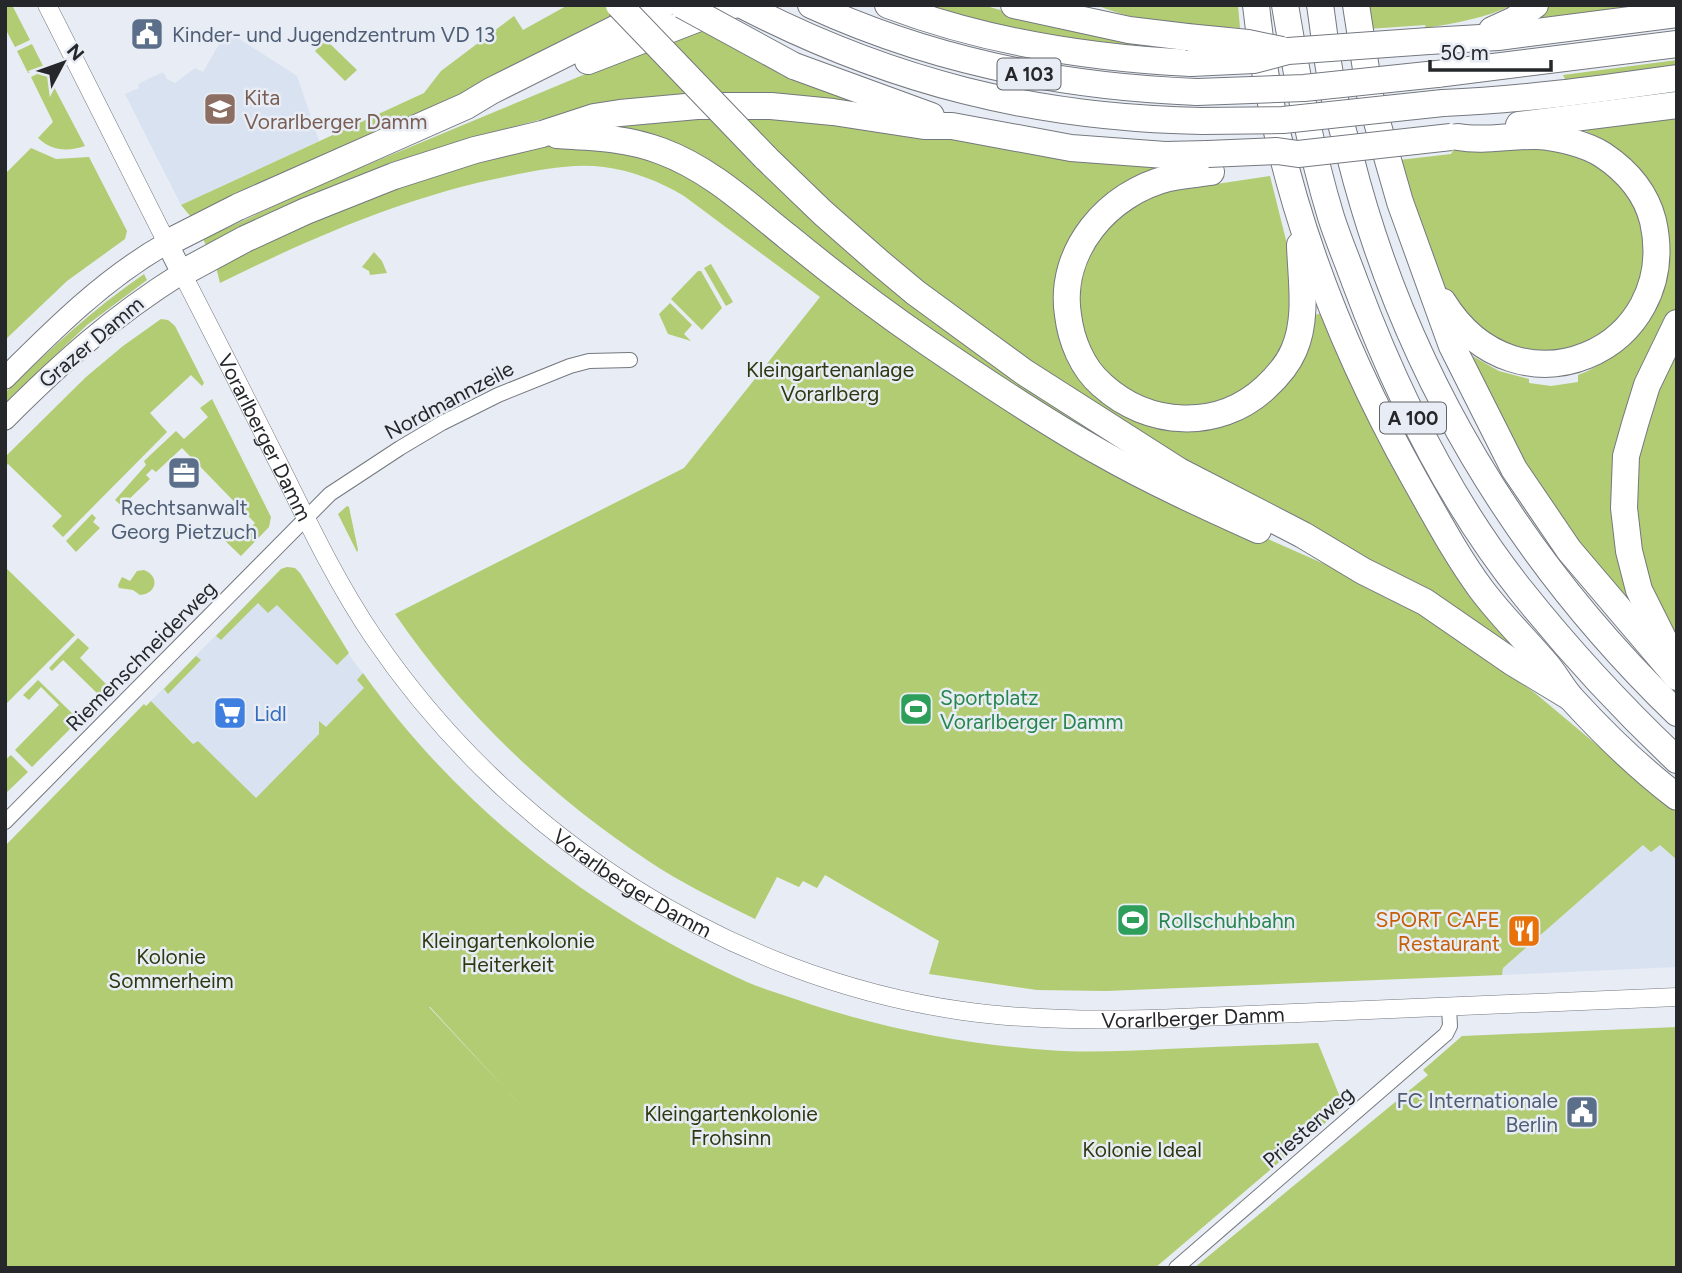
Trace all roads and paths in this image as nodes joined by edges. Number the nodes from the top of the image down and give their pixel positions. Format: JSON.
{"nodes":[{"id":1,"x":47,"y":5,"type":"edge"},
{"id":2,"x":619,"y":5,"type":"edge"},
{"id":3,"x":663,"y":5,"type":"edge"},
{"id":4,"x":682,"y":5,"type":"edge"},
{"id":5,"x":733,"y":5,"type":"edge"},
{"id":6,"x":743,"y":5,"type":"edge"},
{"id":7,"x":811,"y":5,"type":"edge"},
{"id":8,"x":1014,"y":5,"type":"edge"},
{"id":9,"x":1076,"y":5,"type":"edge"},
{"id":10,"x":1256,"y":5,"type":"edge"},
{"id":11,"x":1285,"y":5,"type":"edge"},
{"id":12,"x":1320,"y":5,"type":"edge"},
{"id":13,"x":1356,"y":5,"type":"edge"},
{"id":14,"x":1535,"y":5,"type":"edge"},
{"id":15,"x":894,"y":8,"type":"edge"},
{"id":16,"x":1677,"y":14,"type":"edge"},
{"id":17,"x":1174,"y":35,"type":"junction"},
{"id":18,"x":1466,"y":37,"type":"junction"},
{"id":19,"x":1677,"y":44,"type":"edge"},
{"id":20,"x":1288,"y":51,"type":"junction"},
{"id":21,"x":1677,"y":78,"type":"edge"},
{"id":22,"x":466,"y":106,"type":"junction"},
{"id":23,"x":1677,"y":106,"type":"edge"},
{"id":24,"x":952,"y":126,"type":"junction"},
{"id":25,"x":542,"y":134,"type":"junction"},
{"id":26,"x":1455,"y":137,"type":"junction"},
{"id":27,"x":1209,"y":163,"type":"junction"},
{"id":28,"x":1299,"y":212,"type":"junction"},
{"id":29,"x":167,"y":243,"type":"junction"},
{"id":30,"x":182,"y":273,"type":"junction"},
{"id":31,"x":1427,"y":277,"type":"junction"},
{"id":32,"x":1677,"y":323,"type":"edge"},
{"id":33,"x":630,"y":360,"type":"dead end"},
{"id":34,"x":5,"y":378,"type":"edge"},
{"id":35,"x":5,"y":418,"type":"edge"},
{"id":36,"x":306,"y":519,"type":"junction"},
{"id":37,"x":1363,"y":571,"type":"junction"},
{"id":38,"x":1677,"y":667,"type":"edge"},
{"id":39,"x":1677,"y":677,"type":"edge"},
{"id":40,"x":1570,"y":697,"type":"junction"},
{"id":41,"x":1677,"y":713,"type":"edge"},
{"id":42,"x":1677,"y":760,"type":"edge"},
{"id":43,"x":1677,"y":797,"type":"edge"},
{"id":44,"x":5,"y":822,"type":"edge"},
{"id":45,"x":1677,"y":997,"type":"edge"},
{"id":46,"x":1449,"y":1006,"type":"junction"},
{"id":47,"x":1176,"y":1268,"type":"edge"}],
"edges":[{"from":1,"to":29,"type":"street","name":"Vorarlberger Damm"},
{"from":2,"to":37,"type":"highway","bridge":true},
{"from":3,"to":22,"type":"highway"},
{"from":4,"to":24,"type":"highway","bridge":true},
{"from":5,"to":22,"type":"highway"},
{"from":6,"to":21,"type":"highway","number":"A 103","bridge":true},
{"from":7,"to":19,"type":"highway","number":"A 103","bridge":true},
{"from":8,"to":17,"type":"highway"},
{"from":9,"to":17,"type":"highway"},
{"from":10,"to":28,"type":"highway"},
{"from":11,"to":42,"type":"highway","number":"A 100"},
{"from":12,"to":41,"type":"highway","number":"A 100"},
{"from":13,"to":31,"type":"highway"},
{"from":14,"to":18,"type":"highway"},
{"from":15,"to":20,"type":"highway","bridge":true},
{"from":16,"to":18,"type":"highway"},
{"from":17,"to":20,"type":"highway","bridge":true},
{"from":18,"to":20,"type":"highway","bridge":true},
{"from":22,"to":29,"type":"highway"},
{"from":23,"to":26,"type":"highway"},
{"from":24,"to":25,"type":"highway"},
{"from":24,"to":27,"type":"highway"},
{"from":25,"to":30,"type":"highway"},
{"from":25,"to":37,"type":"highway"},
{"from":26,"to":27,"type":"highway","bridge":true},
{"from":26,"to":31,"type":"highway"},
{"from":27,"to":28,"type":"highway"},
{"from":28,"to":40,"type":"highway"},
{"from":29,"to":30,"type":"main road","name":"Vorarlberger Damm"},
{"from":29,"to":34,"type":"main road","name":"Grazer Damm"},
{"from":30,"to":35,"type":"main road","name":"Grazer Damm"},
{"from":30,"to":36,"type":"street","name":"Vorarlberger Damm"},
{"from":31,"to":39,"type":"highway"},
{"from":32,"to":38,"type":"highway"},
{"from":33,"to":36,"type":"street","name":"Nordmannzeile"},
{"from":36,"to":44,"type":"street","name":"Riemenschneiderweg"},
{"from":36,"to":46,"type":"street","name":"Vorarlberger Damm"},
{"from":37,"to":40,"type":"highway"},
{"from":40,"to":43,"type":"highway"},
{"from":45,"to":46,"type":"street","name":"Vorarlberger Damm"},
{"from":46,"to":47,"type":"street","name":"Priesterweg"}]}
